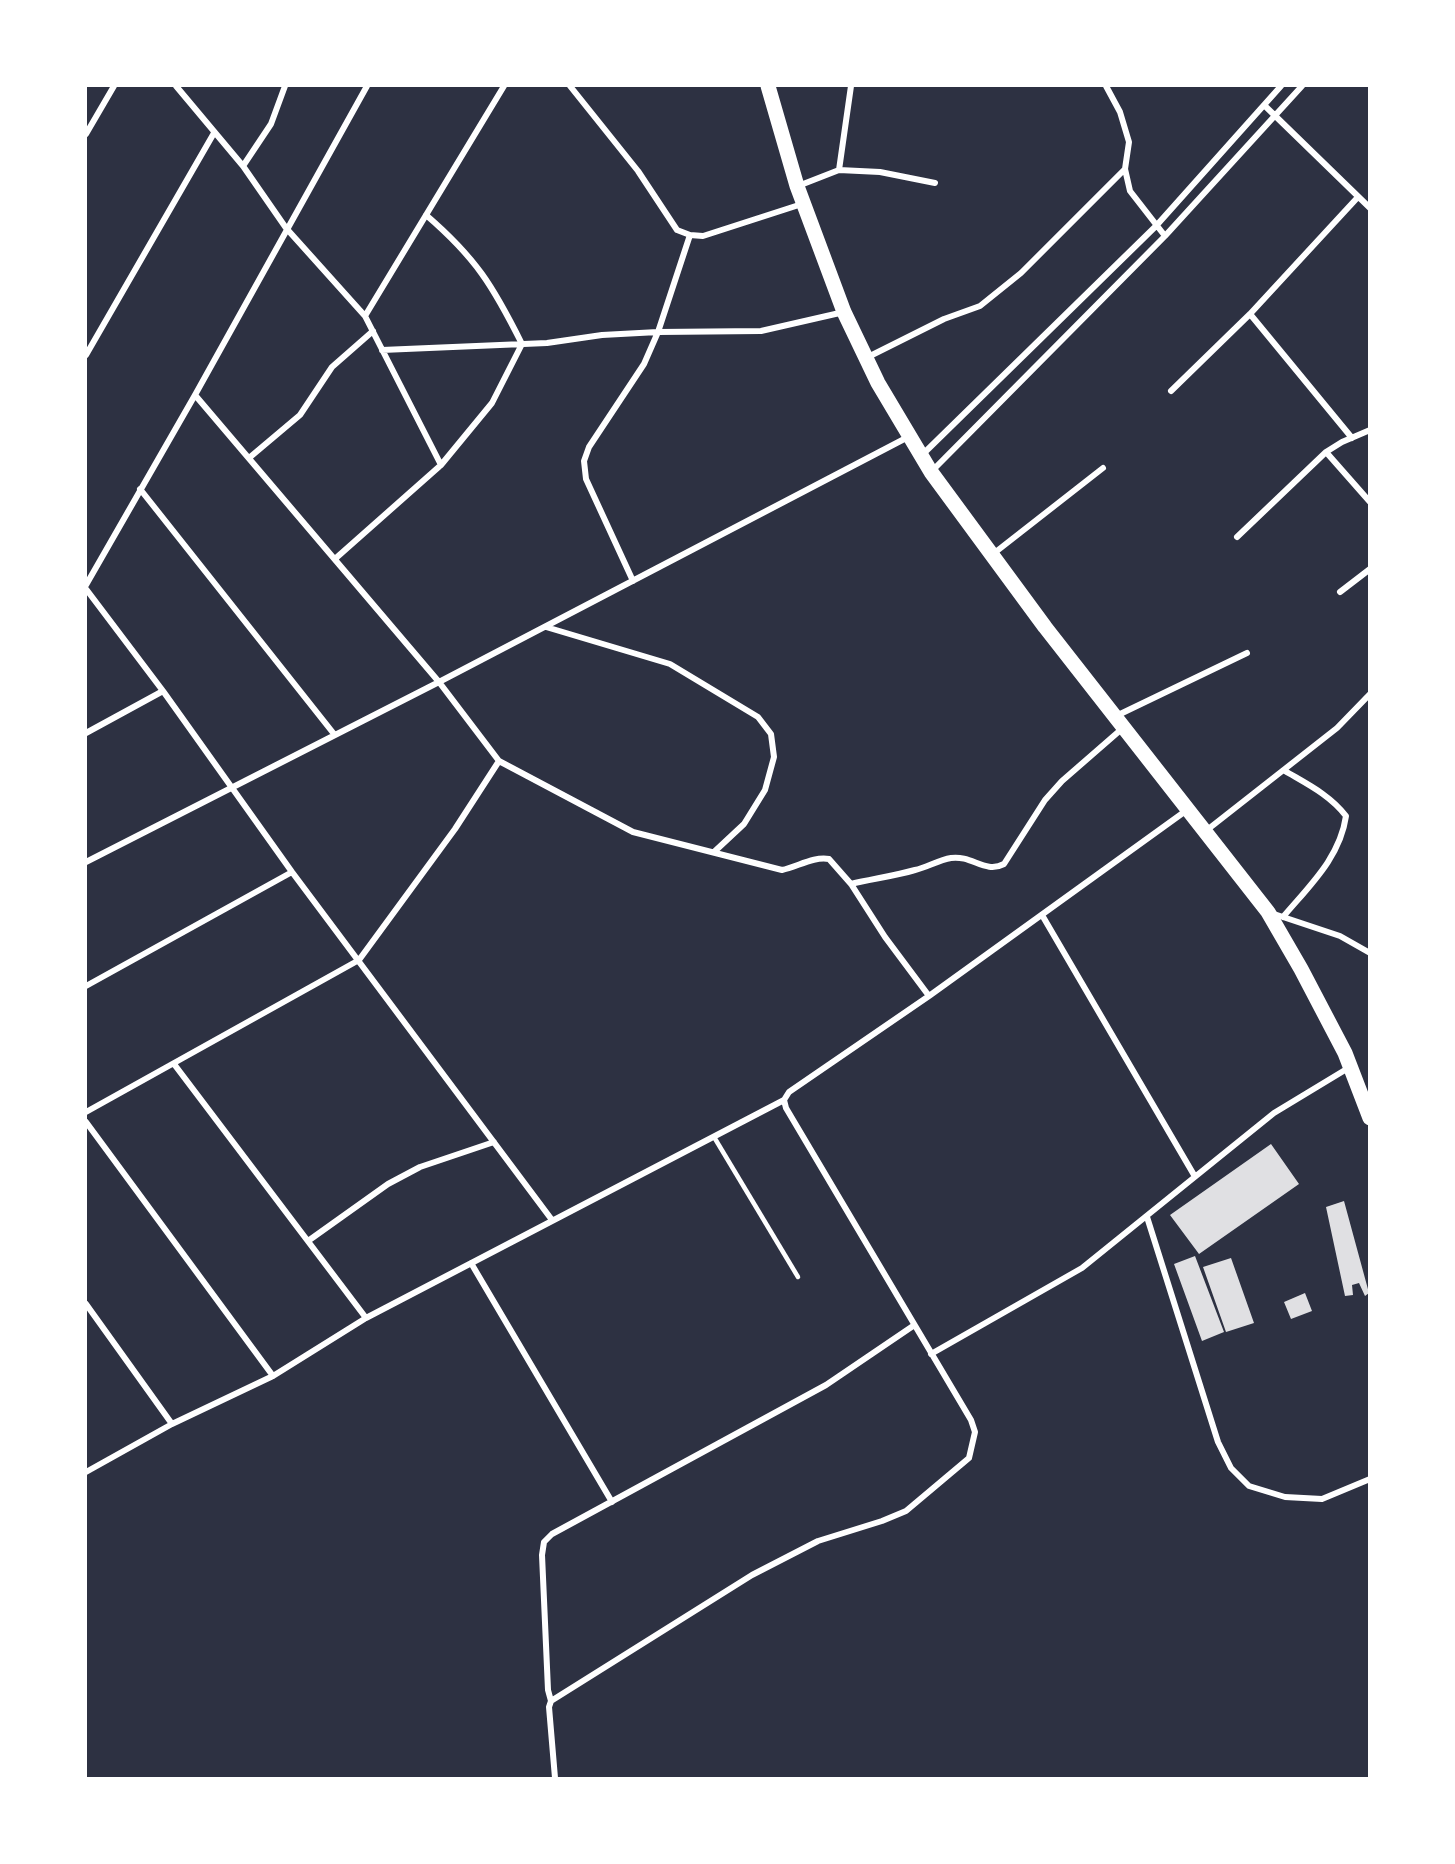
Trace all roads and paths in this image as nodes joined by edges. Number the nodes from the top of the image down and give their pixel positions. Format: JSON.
{"nodes":[{"id":1,"x":114,"y":86,"type":"edge"},
{"id":2,"x":176,"y":86,"type":"edge"},
{"id":3,"x":285,"y":86,"type":"edge"},
{"id":4,"x":367,"y":86,"type":"edge"},
{"id":5,"x":504,"y":86,"type":"edge"},
{"id":6,"x":570,"y":86,"type":"edge"},
{"id":7,"x":768,"y":86,"type":"edge"},
{"id":8,"x":851,"y":86,"type":"edge"},
{"id":9,"x":1106,"y":86,"type":"edge"},
{"id":10,"x":1302,"y":86,"type":"edge"},
{"id":11,"x":1278,"y":87,"type":"edge"},
{"id":12,"x":1264,"y":105,"type":"junction"},
{"id":13,"x":1275,"y":115,"type":"junction"},
{"id":14,"x":214,"y":133,"type":"junction"},
{"id":15,"x":86,"y":134,"type":"edge"},
{"id":16,"x":243,"y":166,"type":"junction"},
{"id":17,"x":1125,"y":169,"type":"junction"},
{"id":18,"x":839,"y":170,"type":"junction"},
{"id":19,"x":935,"y":183,"type":"dead end"},
{"id":20,"x":797,"y":186,"type":"junction"},
{"id":21,"x":1358,"y":197,"type":"junction"},
{"id":22,"x":804,"y":203,"type":"junction"},
{"id":23,"x":1370,"y":208,"type":"edge"},
{"id":24,"x":426,"y":214,"type":"junction"},
{"id":25,"x":1156,"y":226,"type":"junction"},
{"id":26,"x":286,"y":228,"type":"junction"},
{"id":27,"x":690,"y":235,"type":"junction"},
{"id":28,"x":1166,"y":236,"type":"junction"},
{"id":29,"x":844,"y":312,"type":"junction"},
{"id":30,"x":1250,"y":314,"type":"junction"},
{"id":31,"x":365,"y":316,"type":"junction"},
{"id":32,"x":373,"y":331,"type":"junction"},
{"id":33,"x":658,"y":332,"type":"junction"},
{"id":34,"x":522,"y":344,"type":"junction"},
{"id":35,"x":382,"y":350,"type":"junction"},
{"id":36,"x":86,"y":356,"type":"edge"},
{"id":37,"x":866,"y":358,"type":"junction"},
{"id":38,"x":1171,"y":391,"type":"dead end"},
{"id":39,"x":195,"y":395,"type":"junction"},
{"id":40,"x":1370,"y":430,"type":"edge"},
{"id":41,"x":910,"y":436,"type":"junction"},
{"id":42,"x":1352,"y":438,"type":"junction"},
{"id":43,"x":1326,"y":452,"type":"junction"},
{"id":44,"x":921,"y":456,"type":"junction"},
{"id":45,"x":249,"y":458,"type":"junction"},
{"id":46,"x":441,"y":465,"type":"junction"},
{"id":47,"x":1103,"y":468,"type":"dead end"},
{"id":48,"x":931,"y":472,"type":"junction"},
{"id":49,"x":140,"y":489,"type":"junction"},
{"id":50,"x":1370,"y":502,"type":"edge"},
{"id":51,"x":1238,"y":537,"type":"dead end"},
{"id":52,"x":992,"y":555,"type":"junction"},
{"id":53,"x":336,"y":558,"type":"junction"},
{"id":54,"x":1370,"y":569,"type":"edge"},
{"id":55,"x":633,"y":581,"type":"junction"},
{"id":56,"x":86,"y":587,"type":"edge"},
{"id":57,"x":1340,"y":592,"type":"dead end"},
{"id":58,"x":546,"y":627,"type":"junction"},
{"id":59,"x":1247,"y":653,"type":"dead end"},
{"id":60,"x":439,"y":682,"type":"junction"},
{"id":61,"x":163,"y":692,"type":"junction"},
{"id":62,"x":1370,"y":694,"type":"edge"},
{"id":63,"x":1120,"y":721,"type":"junction"},
{"id":64,"x":86,"y":733,"type":"edge"},
{"id":65,"x":334,"y":734,"type":"junction"},
{"id":66,"x":498,"y":761,"type":"junction"},
{"id":67,"x":1285,"y":771,"type":"junction"},
{"id":68,"x":231,"y":786,"type":"junction"},
{"id":69,"x":1189,"y":808,"type":"junction"},
{"id":70,"x":1206,"y":831,"type":"junction"},
{"id":71,"x":714,"y":852,"type":"junction"},
{"id":72,"x":86,"y":862,"type":"edge"},
{"id":73,"x":292,"y":872,"type":"junction"},
{"id":74,"x":850,"y":884,"type":"junction"},
{"id":75,"x":1268,"y":912,"type":"junction"},
{"id":76,"x":1042,"y":915,"type":"junction"},
{"id":77,"x":1283,"y":917,"type":"junction"},
{"id":78,"x":1370,"y":953,"type":"edge"},
{"id":79,"x":359,"y":960,"type":"junction"},
{"id":80,"x":86,"y":986,"type":"edge"},
{"id":81,"x":929,"y":996,"type":"junction"},
{"id":82,"x":174,"y":1064,"type":"junction"},
{"id":83,"x":1350,"y":1067,"type":"junction"},
{"id":84,"x":784,"y":1100,"type":"junction"},
{"id":85,"x":1368,"y":1110,"type":"edge"},
{"id":86,"x":86,"y":1112,"type":"edge"},
{"id":87,"x":86,"y":1122,"type":"edge"},
{"id":88,"x":714,"y":1137,"type":"junction"},
{"id":89,"x":494,"y":1142,"type":"junction"},
{"id":90,"x":1194,"y":1175,"type":"junction"},
{"id":91,"x":1147,"y":1217,"type":"junction"},
{"id":92,"x":552,"y":1220,"type":"junction"},
{"id":93,"x":308,"y":1241,"type":"junction"},
{"id":94,"x":471,"y":1263,"type":"junction"},
{"id":95,"x":798,"y":1277,"type":"dead end"},
{"id":96,"x":86,"y":1304,"type":"edge"},
{"id":97,"x":366,"y":1318,"type":"junction"},
{"id":98,"x":913,"y":1326,"type":"junction"},
{"id":99,"x":931,"y":1354,"type":"junction"},
{"id":100,"x":273,"y":1376,"type":"junction"},
{"id":101,"x":172,"y":1424,"type":"junction"},
{"id":102,"x":86,"y":1472,"type":"edge"},
{"id":103,"x":1370,"y":1479,"type":"edge"},
{"id":104,"x":612,"y":1502,"type":"junction"},
{"id":105,"x":551,"y":1701,"type":"junction"},
{"id":106,"x":555,"y":1779,"type":"edge"}],
"edges":[{"from":1,"to":15,"type":"street"},
{"from":2,"to":14,"type":"street"},
{"from":3,"to":16,"type":"street"},
{"from":4,"to":26,"type":"street"},
{"from":5,"to":24,"type":"street"},
{"from":6,"to":27,"type":"street"},
{"from":7,"to":20,"type":"main road"},
{"from":8,"to":18,"type":"street"},
{"from":9,"to":17,"type":"street"},
{"from":10,"to":13,"type":"street"},
{"from":11,"to":12,"type":"street"},
{"from":12,"to":13,"type":"street"},
{"from":12,"to":25,"type":"street"},
{"from":13,"to":21,"type":"street"},
{"from":13,"to":28,"type":"street"},
{"from":14,"to":16,"type":"street"},
{"from":14,"to":36,"type":"street"},
{"from":16,"to":26,"type":"street"},
{"from":17,"to":25,"type":"street"},
{"from":17,"to":37,"type":"street"},
{"from":18,"to":19,"type":"street"},
{"from":18,"to":20,"type":"street"},
{"from":20,"to":22,"type":"main road"},
{"from":21,"to":23,"type":"street"},
{"from":21,"to":30,"type":"street"},
{"from":22,"to":27,"type":"street"},
{"from":22,"to":29,"type":"main road"},
{"from":24,"to":31,"type":"street"},
{"from":24,"to":34,"type":"street"},
{"from":25,"to":28,"type":"street"},
{"from":25,"to":44,"type":"street"},
{"from":26,"to":31,"type":"street"},
{"from":26,"to":39,"type":"street"},
{"from":27,"to":33,"type":"street"},
{"from":28,"to":48,"type":"street"},
{"from":29,"to":33,"type":"street"},
{"from":29,"to":37,"type":"main road"},
{"from":30,"to":38,"type":"street"},
{"from":30,"to":42,"type":"street"},
{"from":31,"to":32,"type":"street"},
{"from":32,"to":35,"type":"street"},
{"from":32,"to":45,"type":"street"},
{"from":33,"to":34,"type":"street"},
{"from":33,"to":55,"type":"street"},
{"from":34,"to":35,"type":"street"},
{"from":34,"to":46,"type":"street"},
{"from":35,"to":46,"type":"street"},
{"from":37,"to":41,"type":"main road"},
{"from":39,"to":45,"type":"street"},
{"from":39,"to":49,"type":"street"},
{"from":40,"to":42,"type":"street"},
{"from":41,"to":44,"type":"main road"},
{"from":41,"to":55,"type":"street"},
{"from":42,"to":43,"type":"street"},
{"from":43,"to":50,"type":"street"},
{"from":43,"to":51,"type":"street"},
{"from":44,"to":48,"type":"main road"},
{"from":45,"to":53,"type":"street"},
{"from":46,"to":53,"type":"street"},
{"from":47,"to":52,"type":"street"},
{"from":48,"to":52,"type":"main road"},
{"from":49,"to":56,"type":"street"},
{"from":49,"to":65,"type":"street"},
{"from":52,"to":63,"type":"main road"},
{"from":53,"to":60,"type":"street"},
{"from":54,"to":57,"type":"street"},
{"from":55,"to":58,"type":"street"},
{"from":56,"to":61,"type":"street"},
{"from":58,"to":60,"type":"street"},
{"from":58,"to":71,"type":"street"},
{"from":59,"to":63,"type":"street"},
{"from":60,"to":65,"type":"street"},
{"from":60,"to":66,"type":"street"},
{"from":61,"to":64,"type":"street"},
{"from":61,"to":68,"type":"street"},
{"from":62,"to":67,"type":"street"},
{"from":63,"to":69,"type":"main road"},
{"from":63,"to":74,"type":"street"},
{"from":65,"to":68,"type":"street"},
{"from":66,"to":71,"type":"street"},
{"from":66,"to":79,"type":"street"},
{"from":67,"to":70,"type":"street"},
{"from":67,"to":77,"type":"street"},
{"from":68,"to":72,"type":"street"},
{"from":68,"to":73,"type":"street"},
{"from":69,"to":70,"type":"main road"},
{"from":69,"to":76,"type":"street"},
{"from":70,"to":75,"type":"main road"},
{"from":71,"to":74,"type":"street"},
{"from":73,"to":79,"type":"street"},
{"from":73,"to":80,"type":"street"},
{"from":74,"to":81,"type":"street"},
{"from":75,"to":77,"type":"street"},
{"from":75,"to":83,"type":"main road"},
{"from":76,"to":81,"type":"street"},
{"from":76,"to":90,"type":"street"},
{"from":77,"to":78,"type":"street"},
{"from":79,"to":82,"type":"street"},
{"from":79,"to":89,"type":"street"},
{"from":81,"to":84,"type":"street"},
{"from":82,"to":86,"type":"street"},
{"from":82,"to":93,"type":"street"},
{"from":83,"to":85,"type":"main road"},
{"from":83,"to":90,"type":"street"},
{"from":84,"to":88,"type":"street"},
{"from":84,"to":98,"type":"street"},
{"from":87,"to":100,"type":"street"},
{"from":88,"to":92,"type":"street"},
{"from":88,"to":95,"type":"lane"},
{"from":89,"to":92,"type":"street"},
{"from":89,"to":93,"type":"street"},
{"from":90,"to":91,"type":"street"},
{"from":91,"to":99,"type":"street"},
{"from":91,"to":103,"type":"street"},
{"from":92,"to":94,"type":"street"},
{"from":93,"to":97,"type":"street"},
{"from":94,"to":97,"type":"street"},
{"from":94,"to":104,"type":"street"},
{"from":96,"to":101,"type":"street"},
{"from":97,"to":100,"type":"street"},
{"from":98,"to":99,"type":"street"},
{"from":98,"to":104,"type":"street"},
{"from":99,"to":105,"type":"street"},
{"from":100,"to":101,"type":"street"},
{"from":101,"to":102,"type":"street"},
{"from":104,"to":105,"type":"street"},
{"from":105,"to":106,"type":"street"}]}
